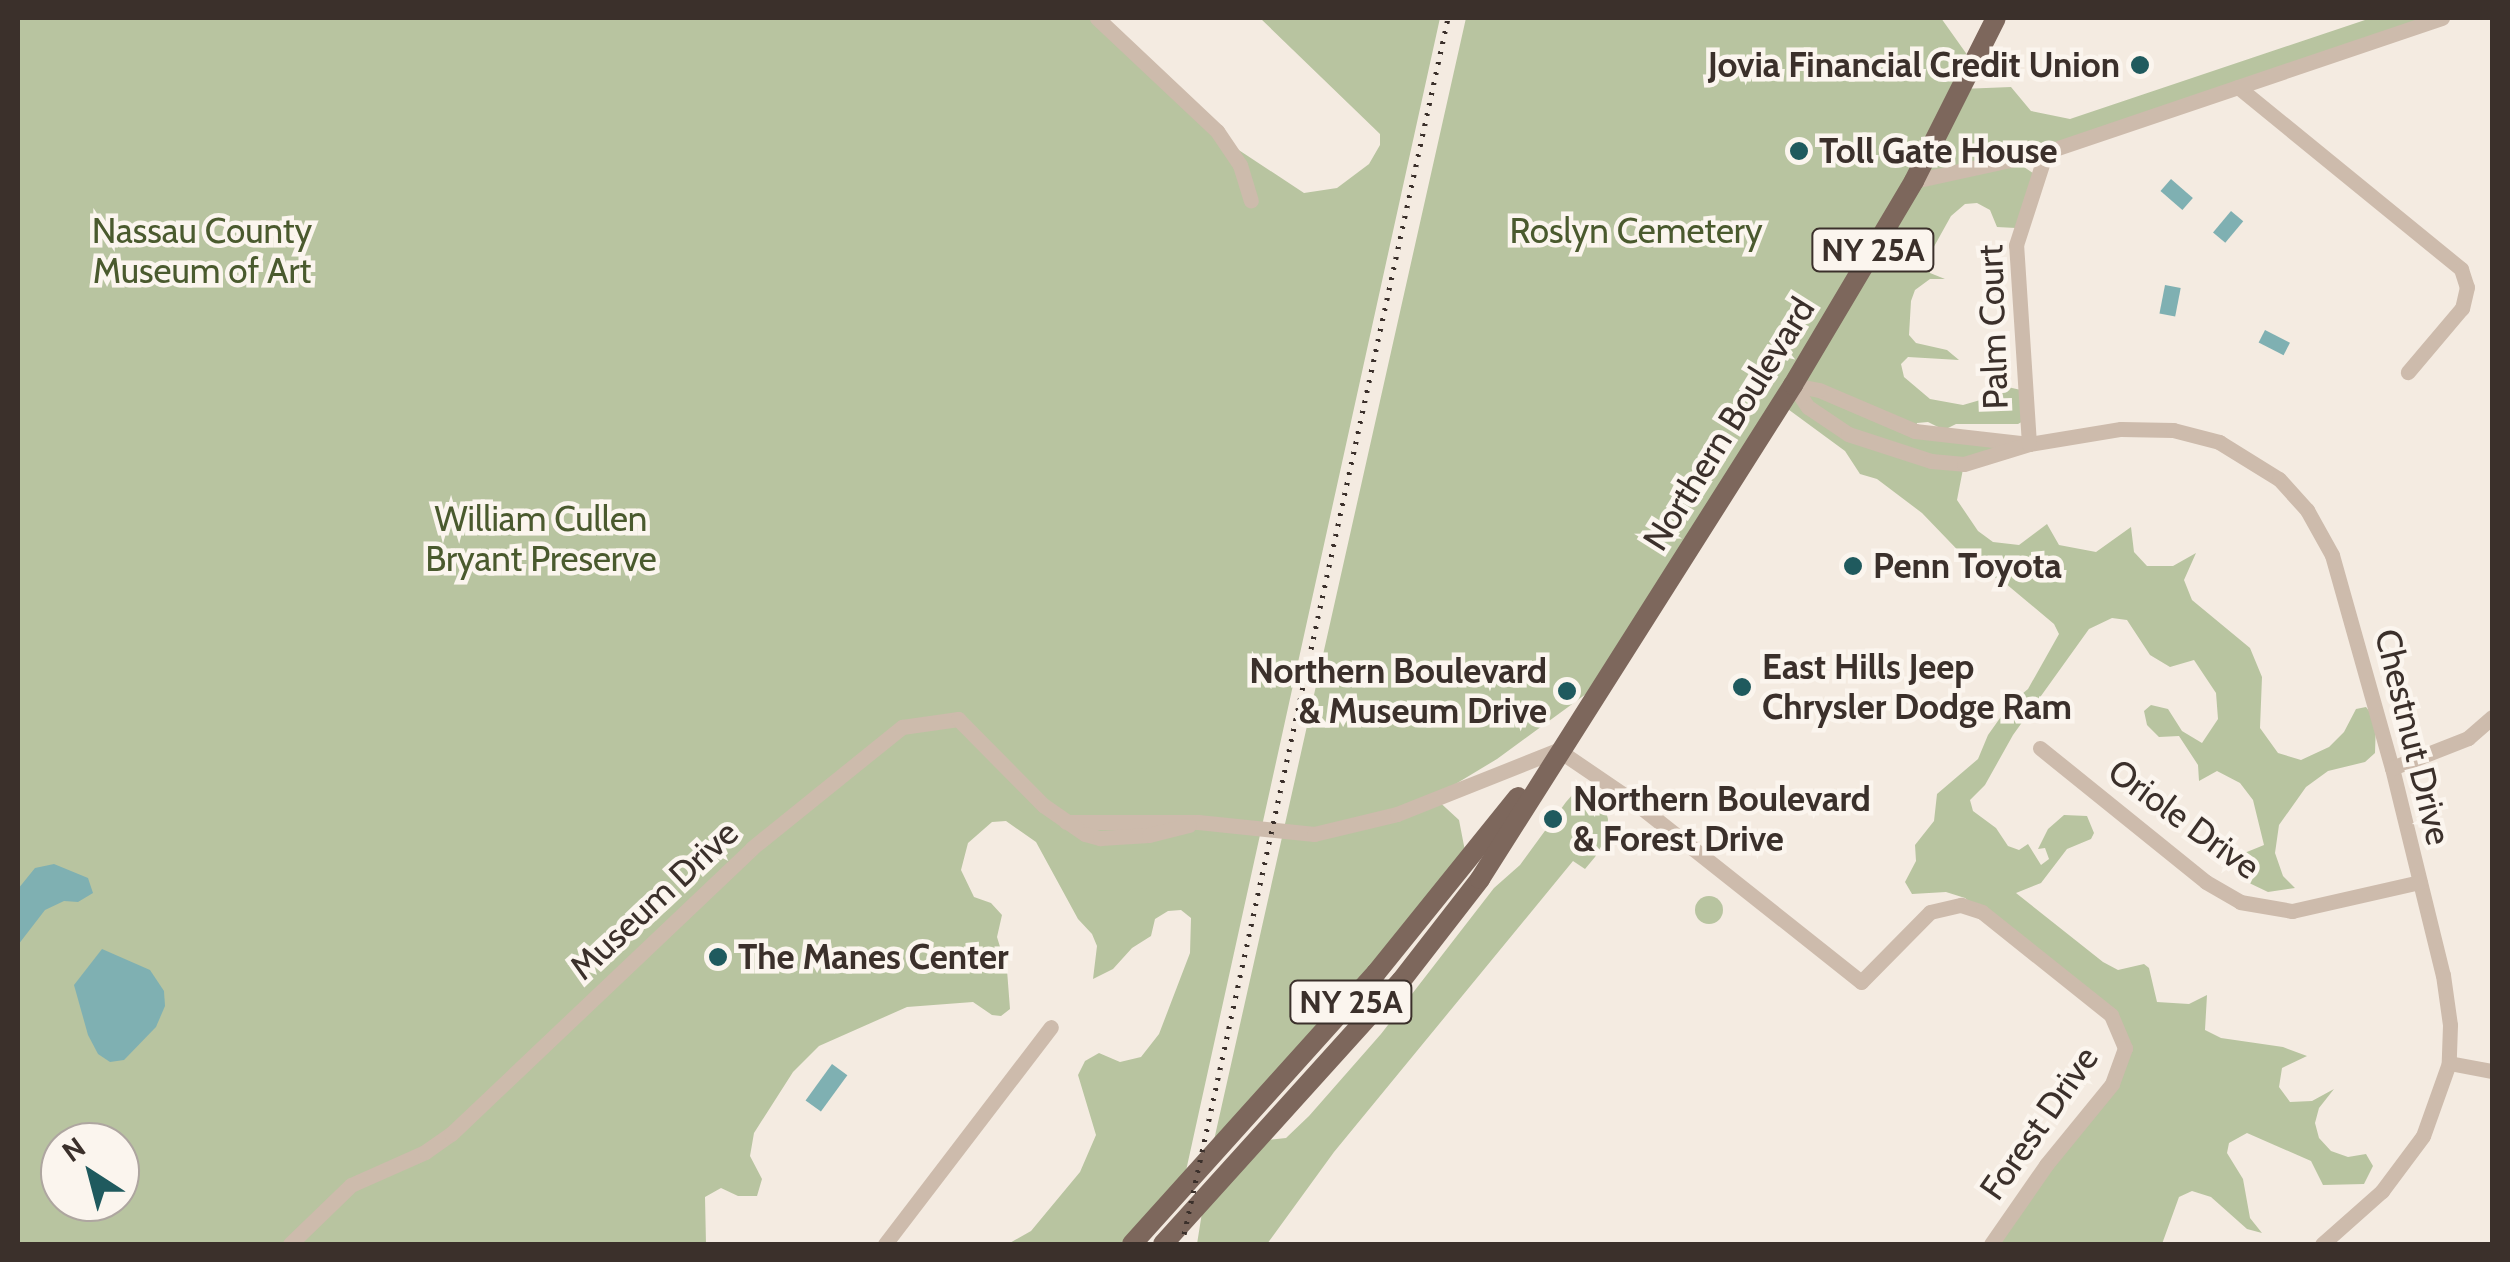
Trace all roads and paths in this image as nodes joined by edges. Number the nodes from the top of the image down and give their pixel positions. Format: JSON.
{"nodes":[{"id":1,"x":1097,"y":18,"type":"edge"},
{"id":2,"x":1996,"y":18,"type":"edge"},
{"id":3,"x":2442,"y":18,"type":"edge"},
{"id":4,"x":2238,"y":87,"type":"junction"},
{"id":5,"x":2046,"y":152,"type":"junction"},
{"id":6,"x":1914,"y":181,"type":"junction"},
{"id":7,"x":1251,"y":200,"type":"dead end"},
{"id":8,"x":2408,"y":372,"type":"dead end"},
{"id":9,"x":1793,"y":385,"type":"junction"},
{"id":10,"x":2029,"y":444,"type":"junction"},
{"id":11,"x":2492,"y":716,"type":"edge"},
{"id":12,"x":2040,"y":748,"type":"dead end"},
{"id":13,"x":1558,"y":750,"type":"junction"},
{"id":14,"x":2392,"y":768,"type":"junction"},
{"id":15,"x":2420,"y":882,"type":"junction"},
{"id":16,"x":1050,"y":1028,"type":"dead end"},
{"id":17,"x":2449,"y":1063,"type":"junction"},
{"id":18,"x":2492,"y":1072,"type":"edge"},
{"id":19,"x":290,"y":1244,"type":"edge"},
{"id":20,"x":885,"y":1244,"type":"edge"},
{"id":21,"x":1132,"y":1244,"type":"edge"},
{"id":22,"x":1163,"y":1244,"type":"edge"},
{"id":23,"x":1991,"y":1244,"type":"edge"},
{"id":24,"x":2322,"y":1244,"type":"edge"}],
"edges":[{"from":1,"to":7,"type":"street"},
{"from":2,"to":6,"type":"main road","name":"Northern Boulevard","number":"NY 25A"},
{"from":3,"to":4,"type":"street"},
{"from":4,"to":5,"type":"street"},
{"from":4,"to":8,"type":"street"},
{"from":5,"to":6,"type":"street"},
{"from":5,"to":10,"type":"street","name":"Palm Court"},
{"from":6,"to":9,"type":"main road","name":"Northern Boulevard","number":"NY 25A"},
{"from":9,"to":10,"type":"street","name":"Chestnut Drive"},
{"from":9,"to":10,"type":"street","name":"Chestnut Drive"},
{"from":9,"to":13,"type":"main road","name":"Northern Boulevard","number":"NY 25A"},
{"from":10,"to":14,"type":"street","name":"Chestnut Drive"},
{"from":11,"to":14,"type":"street"},
{"from":12,"to":15,"type":"street","name":"Oriole Drive"},
{"from":13,"to":19,"type":"street","name":"Museum Drive"},
{"from":13,"to":21,"type":"main road","name":"Northern Boulevard","number":"NY 25A"},
{"from":13,"to":22,"type":"main road","name":"Northern Boulevard","number":"NY 25A"},
{"from":13,"to":23,"type":"street","name":"Forest Drive"},
{"from":14,"to":15,"type":"street","name":"Chestnut Drive"},
{"from":15,"to":17,"type":"street","name":"Chestnut Drive"},
{"from":16,"to":20,"type":"street"},
{"from":17,"to":18,"type":"street"},
{"from":17,"to":24,"type":"street","name":"Chestnut Drive"}]}
